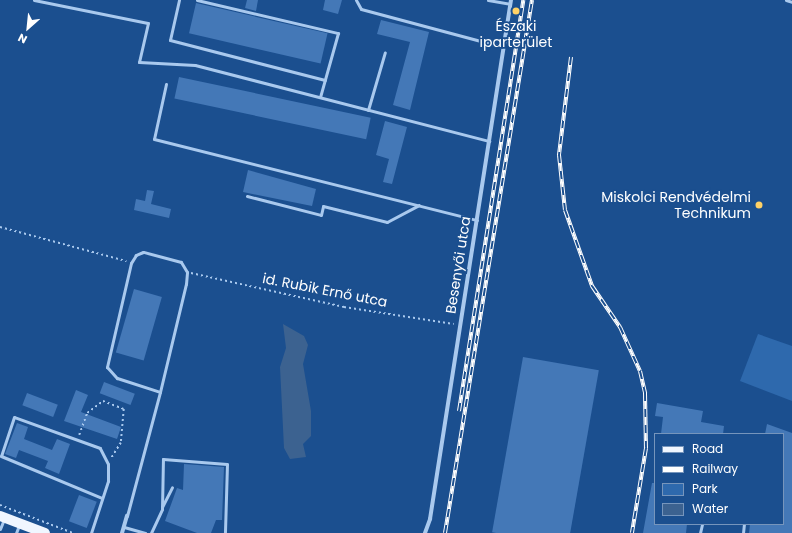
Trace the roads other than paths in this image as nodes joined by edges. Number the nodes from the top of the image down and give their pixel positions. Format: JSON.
{"nodes":[{"id":1,"x":34,"y":0,"type":"edge"},
{"id":2,"x":180,"y":0,"type":"edge"},
{"id":3,"x":197,"y":0,"type":"edge"},
{"id":4,"x":356,"y":0,"type":"edge"},
{"id":5,"x":488,"y":0,"type":"edge"},
{"id":6,"x":786,"y":0,"type":"edge"},
{"id":7,"x":510,"y":2,"type":"edge"},
{"id":8,"x":792,"y":2,"type":"edge"},
{"id":9,"x":503,"y":47,"type":"junction"},
{"id":10,"x":385,"y":52,"type":"dead end"},
{"id":11,"x":325,"y":80,"type":"junction"},
{"id":12,"x":166,"y":84,"type":"dead end"},
{"id":13,"x":320,"y":97,"type":"junction"},
{"id":14,"x":368,"y":110,"type":"junction"},
{"id":15,"x":489,"y":141,"type":"junction"},
{"id":16,"x":247,"y":196,"type":"dead end"},
{"id":17,"x":419,"y":206,"type":"junction"},
{"id":18,"x":477,"y":220,"type":"junction"},
{"id":19,"x":160,"y":392,"type":"junction"},
{"id":20,"x":172,"y":487,"type":"dead end"},
{"id":21,"x":102,"y":498,"type":"junction"},
{"id":22,"x":162,"y":509,"type":"junction"},
{"id":23,"x":127,"y":516,"type":"joint"},
{"id":24,"x":2,"y":517,"type":"edge"},
{"id":25,"x":124,"y":527,"type":"junction"},
{"id":26,"x":18,"y":528,"type":"edge"},
{"id":27,"x":0,"y":529,"type":"edge"},
{"id":28,"x":46,"y":533,"type":"edge"},
{"id":29,"x":90,"y":533,"type":"edge"},
{"id":30,"x":122,"y":533,"type":"edge"},
{"id":31,"x":145,"y":533,"type":"edge"},
{"id":32,"x":151,"y":533,"type":"edge"},
{"id":33,"x":224,"y":533,"type":"edge"},
{"id":34,"x":424,"y":533,"type":"edge"}],
"edges":[{"from":1,"to":13,"type":"lane"},
{"from":2,"to":11,"type":"lane"},
{"from":3,"to":11,"type":"lane"},
{"from":4,"to":9,"type":"lane"},
{"from":5,"to":7,"type":"lane"},
{"from":6,"to":8,"type":"lane"},
{"from":7,"to":9,"type":"street","name":"Besenyői utca"},
{"from":9,"to":15,"type":"street","name":"Besenyői utca"},
{"from":10,"to":14,"type":"lane"},
{"from":11,"to":13,"type":"lane"},
{"from":12,"to":17,"type":"lane"},
{"from":13,"to":14,"type":"lane"},
{"from":14,"to":15,"type":"lane"},
{"from":15,"to":18,"type":"street","name":"Besenyői utca"},
{"from":16,"to":17,"type":"lane"},
{"from":17,"to":18,"type":"lane"},
{"from":18,"to":34,"type":"street","name":"Besenyői utca"},
{"from":19,"to":19,"type":"lane"},
{"from":19,"to":23,"type":"lane"},
{"from":20,"to":22,"type":"lane"},
{"from":21,"to":21,"type":"lane"},
{"from":21,"to":29,"type":"lane"},
{"from":22,"to":32,"type":"lane"},
{"from":22,"to":33,"type":"lane"},
{"from":23,"to":25,"type":"street"},
{"from":24,"to":26,"type":"main road"},
{"from":24,"to":27,"type":"lane"},
{"from":25,"to":30,"type":"street"},
{"from":25,"to":31,"type":"lane"},
{"from":26,"to":28,"type":"main road"}]}
